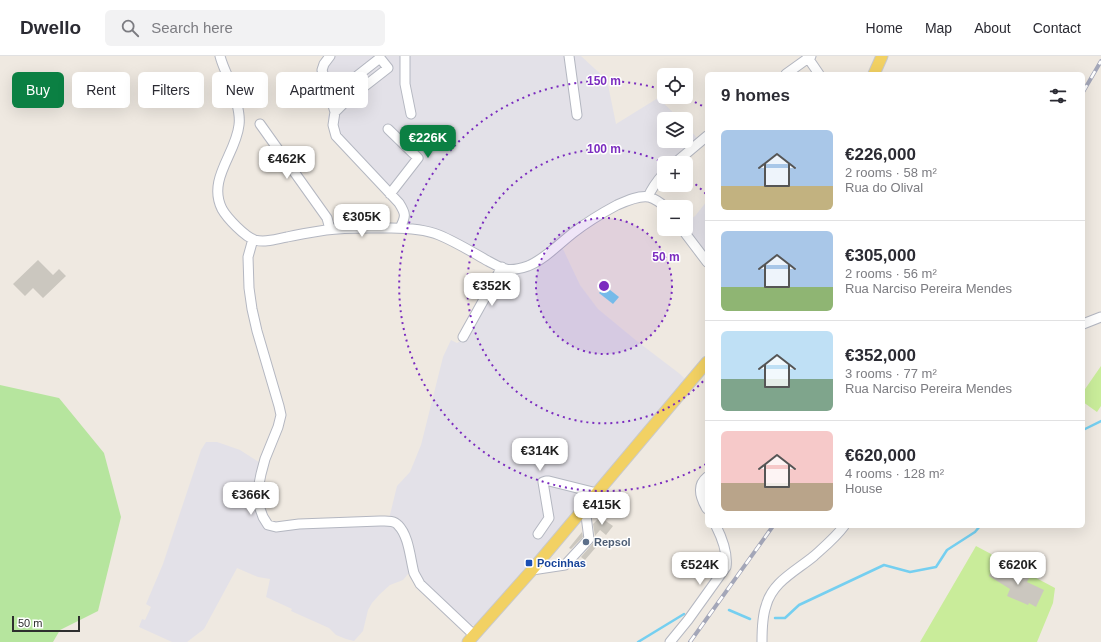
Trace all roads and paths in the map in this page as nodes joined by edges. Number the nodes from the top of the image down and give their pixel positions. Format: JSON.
{"nodes":[{"id":1,"x":220,"y":56,"type":"edge"},
{"id":2,"x":330,"y":56,"type":"edge"},
{"id":3,"x":334,"y":56,"type":"edge"},
{"id":4,"x":404,"y":56,"type":"edge"},
{"id":5,"x":569,"y":56,"type":"edge"},
{"id":6,"x":882,"y":56,"type":"edge"},
{"id":7,"x":809,"y":57,"type":"edge"},
{"id":8,"x":324,"y":64,"type":"junction"},
{"id":9,"x":789,"y":72,"type":"edge"},
{"id":10,"x":818,"y":72,"type":"edge"},
{"id":11,"x":875,"y":72,"type":"edge"},
{"id":12,"x":347,"y":100,"type":"joint"},
{"id":13,"x":339,"y":108,"type":"edge"},
{"id":14,"x":335,"y":112,"type":"junction"},
{"id":15,"x":412,"y":114,"type":"dead end"},
{"id":16,"x":577,"y":115,"type":"dead end"},
{"id":17,"x":260,"y":124,"type":"dead end"},
{"id":18,"x":388,"y":128,"type":"dead end"},
{"id":19,"x":705,"y":138,"type":"edge"},
{"id":20,"x":683,"y":156,"type":"edge"},
{"id":21,"x":657,"y":181,"type":"edge"},
{"id":22,"x":390,"y":194,"type":"junction"},
{"id":23,"x":648,"y":197,"type":"junction"},
{"id":24,"x":657,"y":201,"type":"edge"},
{"id":25,"x":400,"y":228,"type":"junction"},
{"id":26,"x":330,"y":229,"type":"junction"},
{"id":27,"x":687,"y":236,"type":"edge"},
{"id":28,"x":253,"y":240,"type":"junction"},
{"id":29,"x":705,"y":259,"type":"edge"},
{"id":30,"x":502,"y":267,"type":"junction"},
{"id":31,"x":1101,"y":317,"type":"edge"},
{"id":32,"x":1085,"y":323,"type":"edge"},
{"id":33,"x":463,"y":337,"type":"dead end"},
{"id":34,"x":705,"y":364,"type":"edge"},
{"id":35,"x":705,"y":479,"type":"edge"},
{"id":36,"x":598,"y":493,"type":"junction"},
{"id":37,"x":705,"y":504,"type":"edge"},
{"id":38,"x":584,"y":508,"type":"junction"},
{"id":39,"x":717,"y":528,"type":"edge"},
{"id":40,"x":843,"y":528,"type":"edge"},
{"id":41,"x":538,"y":534,"type":"dead end"},
{"id":42,"x":532,"y":570,"type":"junction"},
{"id":43,"x":471,"y":639,"type":"edge"},
{"id":44,"x":670,"y":642,"type":"edge"},
{"id":45,"x":762,"y":642,"type":"edge"}],
"edges":[{"from":1,"to":28,"type":"street"},
{"from":2,"to":8,"type":"street"},
{"from":3,"to":8,"type":"street"},
{"from":4,"to":15,"type":"street"},
{"from":5,"to":16,"type":"street"},
{"from":6,"to":11,"type":"main road"},
{"from":7,"to":9,"type":"street"},
{"from":7,"to":10,"type":"street"},
{"from":8,"to":14,"type":"street"},
{"from":12,"to":12,"type":"street"},
{"from":13,"to":14,"type":"street"},
{"from":14,"to":22,"type":"street"},
{"from":17,"to":26,"type":"street"},
{"from":18,"to":22,"type":"street"},
{"from":19,"to":20,"type":"street"},
{"from":21,"to":23,"type":"street"},
{"from":22,"to":25,"type":"street"},
{"from":23,"to":24,"type":"street"},
{"from":23,"to":30,"type":"street"},
{"from":25,"to":26,"type":"street"},
{"from":25,"to":30,"type":"street"},
{"from":26,"to":28,"type":"street"},
{"from":27,"to":29,"type":"street"},
{"from":28,"to":43,"type":"street"},
{"from":30,"to":33,"type":"street"},
{"from":31,"to":32,"type":"street"},
{"from":34,"to":36,"type":"main road"},
{"from":35,"to":37,"type":"street"},
{"from":36,"to":38,"type":"main road"},
{"from":36,"to":41,"type":"street"},
{"from":38,"to":42,"type":"main road"},
{"from":38,"to":42,"type":"street"},
{"from":39,"to":44,"type":"street"},
{"from":40,"to":45,"type":"street"},
{"from":42,"to":43,"type":"main road"}]}
